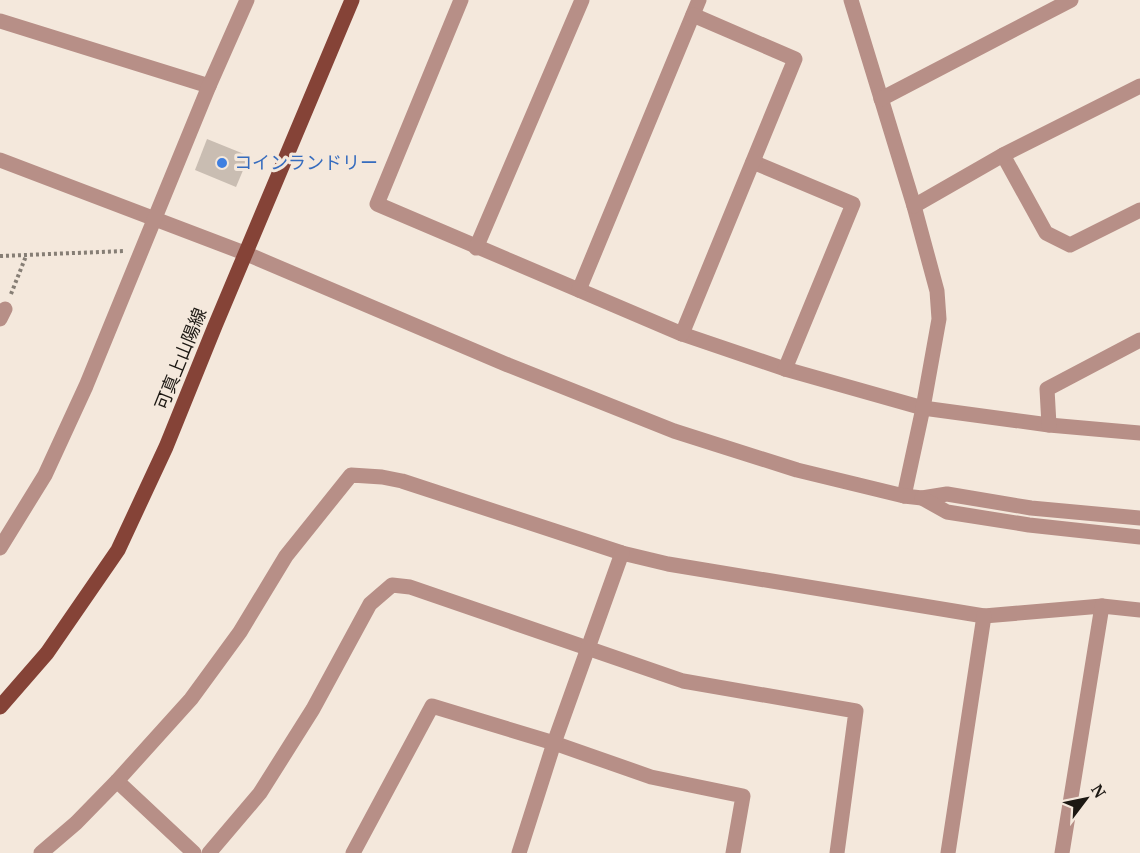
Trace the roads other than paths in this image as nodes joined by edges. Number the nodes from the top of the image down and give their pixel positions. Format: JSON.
{"nodes":[{"id":1,"x":247,"y":0,"type":"edge"},
{"id":2,"x":352,"y":0,"type":"edge"},
{"id":3,"x":461,"y":0,"type":"edge"},
{"id":4,"x":582,"y":0,"type":"edge"},
{"id":5,"x":699,"y":0,"type":"edge"},
{"id":6,"x":852,"y":0,"type":"edge"},
{"id":7,"x":1071,"y":0,"type":"edge"},
{"id":8,"x":693,"y":15,"type":"junction"},
{"id":9,"x":0,"y":21,"type":"edge"},
{"id":10,"x":209,"y":86,"type":"junction"},
{"id":11,"x":1140,"y":86,"type":"edge"},
{"id":12,"x":881,"y":99,"type":"junction"},
{"id":13,"x":1003,"y":155,"type":"junction"},
{"id":14,"x":0,"y":160,"type":"edge"},
{"id":15,"x":753,"y":162,"type":"junction"},
{"id":16,"x":914,"y":206,"type":"junction"},
{"id":17,"x":1140,"y":210,"type":"edge"},
{"id":18,"x":156,"y":219,"type":"junction"},
{"id":19,"x":476,"y":248,"type":"junction"},
{"id":20,"x":246,"y":254,"type":"junction"},
{"id":21,"x":579,"y":290,"type":"junction"},
{"id":22,"x":682,"y":334,"type":"junction"},
{"id":23,"x":1140,"y":340,"type":"edge"},
{"id":24,"x":785,"y":369,"type":"junction"},
{"id":25,"x":923,"y":408,"type":"junction"},
{"id":26,"x":1049,"y":425,"type":"junction"},
{"id":27,"x":1140,"y":433,"type":"edge"},
{"id":28,"x":904,"y":496,"type":"junction"},
{"id":29,"x":922,"y":498,"type":"junction"},
{"id":30,"x":1140,"y":518,"type":"edge"},
{"id":31,"x":1140,"y":537,"type":"edge"},
{"id":32,"x":0,"y":549,"type":"edge"},
{"id":33,"x":622,"y":554,"type":"junction"},
{"id":34,"x":1102,"y":606,"type":"junction"},
{"id":35,"x":1140,"y":610,"type":"edge"},
{"id":36,"x":984,"y":616,"type":"junction"},
{"id":37,"x":588,"y":648,"type":"junction"},
{"id":38,"x":0,"y":707,"type":"edge"},
{"id":39,"x":554,"y":743,"type":"junction"},
{"id":40,"x":117,"y":781,"type":"junction"},
{"id":41,"x":41,"y":853,"type":"edge"},
{"id":42,"x":194,"y":853,"type":"edge"},
{"id":43,"x":209,"y":853,"type":"edge"},
{"id":44,"x":353,"y":853,"type":"edge"},
{"id":45,"x":519,"y":853,"type":"edge"},
{"id":46,"x":733,"y":853,"type":"edge"},
{"id":47,"x":837,"y":853,"type":"edge"},
{"id":48,"x":948,"y":853,"type":"edge"},
{"id":49,"x":1062,"y":853,"type":"edge"}],
"edges":[{"from":1,"to":10,"type":"street"},
{"from":2,"to":20,"type":"main road","name":"可真上山陽線"},
{"from":3,"to":19,"type":"street"},
{"from":4,"to":19,"type":"street"},
{"from":5,"to":8,"type":"street"},
{"from":6,"to":12,"type":"street"},
{"from":7,"to":12,"type":"street"},
{"from":8,"to":15,"type":"street"},
{"from":8,"to":21,"type":"street"},
{"from":9,"to":10,"type":"street"},
{"from":10,"to":18,"type":"street"},
{"from":11,"to":13,"type":"street"},
{"from":12,"to":16,"type":"street"},
{"from":13,"to":16,"type":"street"},
{"from":13,"to":17,"type":"street"},
{"from":14,"to":18,"type":"street"},
{"from":15,"to":22,"type":"street"},
{"from":15,"to":24,"type":"street"},
{"from":16,"to":25,"type":"street"},
{"from":18,"to":20,"type":"street"},
{"from":18,"to":32,"type":"street"},
{"from":19,"to":21,"type":"street"},
{"from":20,"to":28,"type":"street"},
{"from":20,"to":38,"type":"main road","name":"可真上山陽線"},
{"from":21,"to":22,"type":"street"},
{"from":22,"to":24,"type":"street"},
{"from":23,"to":26,"type":"street"},
{"from":24,"to":25,"type":"street"},
{"from":25,"to":26,"type":"street"},
{"from":25,"to":28,"type":"street"},
{"from":26,"to":27,"type":"street"},
{"from":28,"to":29,"type":"street"},
{"from":29,"to":30,"type":"street"},
{"from":29,"to":31,"type":"street"},
{"from":33,"to":36,"type":"street"},
{"from":33,"to":37,"type":"street"},
{"from":33,"to":40,"type":"street"},
{"from":34,"to":35,"type":"street"},
{"from":34,"to":36,"type":"street"},
{"from":34,"to":49,"type":"street"},
{"from":36,"to":48,"type":"street"},
{"from":37,"to":39,"type":"street"},
{"from":37,"to":43,"type":"street"},
{"from":37,"to":47,"type":"street"},
{"from":39,"to":44,"type":"street"},
{"from":39,"to":45,"type":"street"},
{"from":39,"to":46,"type":"street"},
{"from":40,"to":41,"type":"street"},
{"from":40,"to":42,"type":"street"}]}
